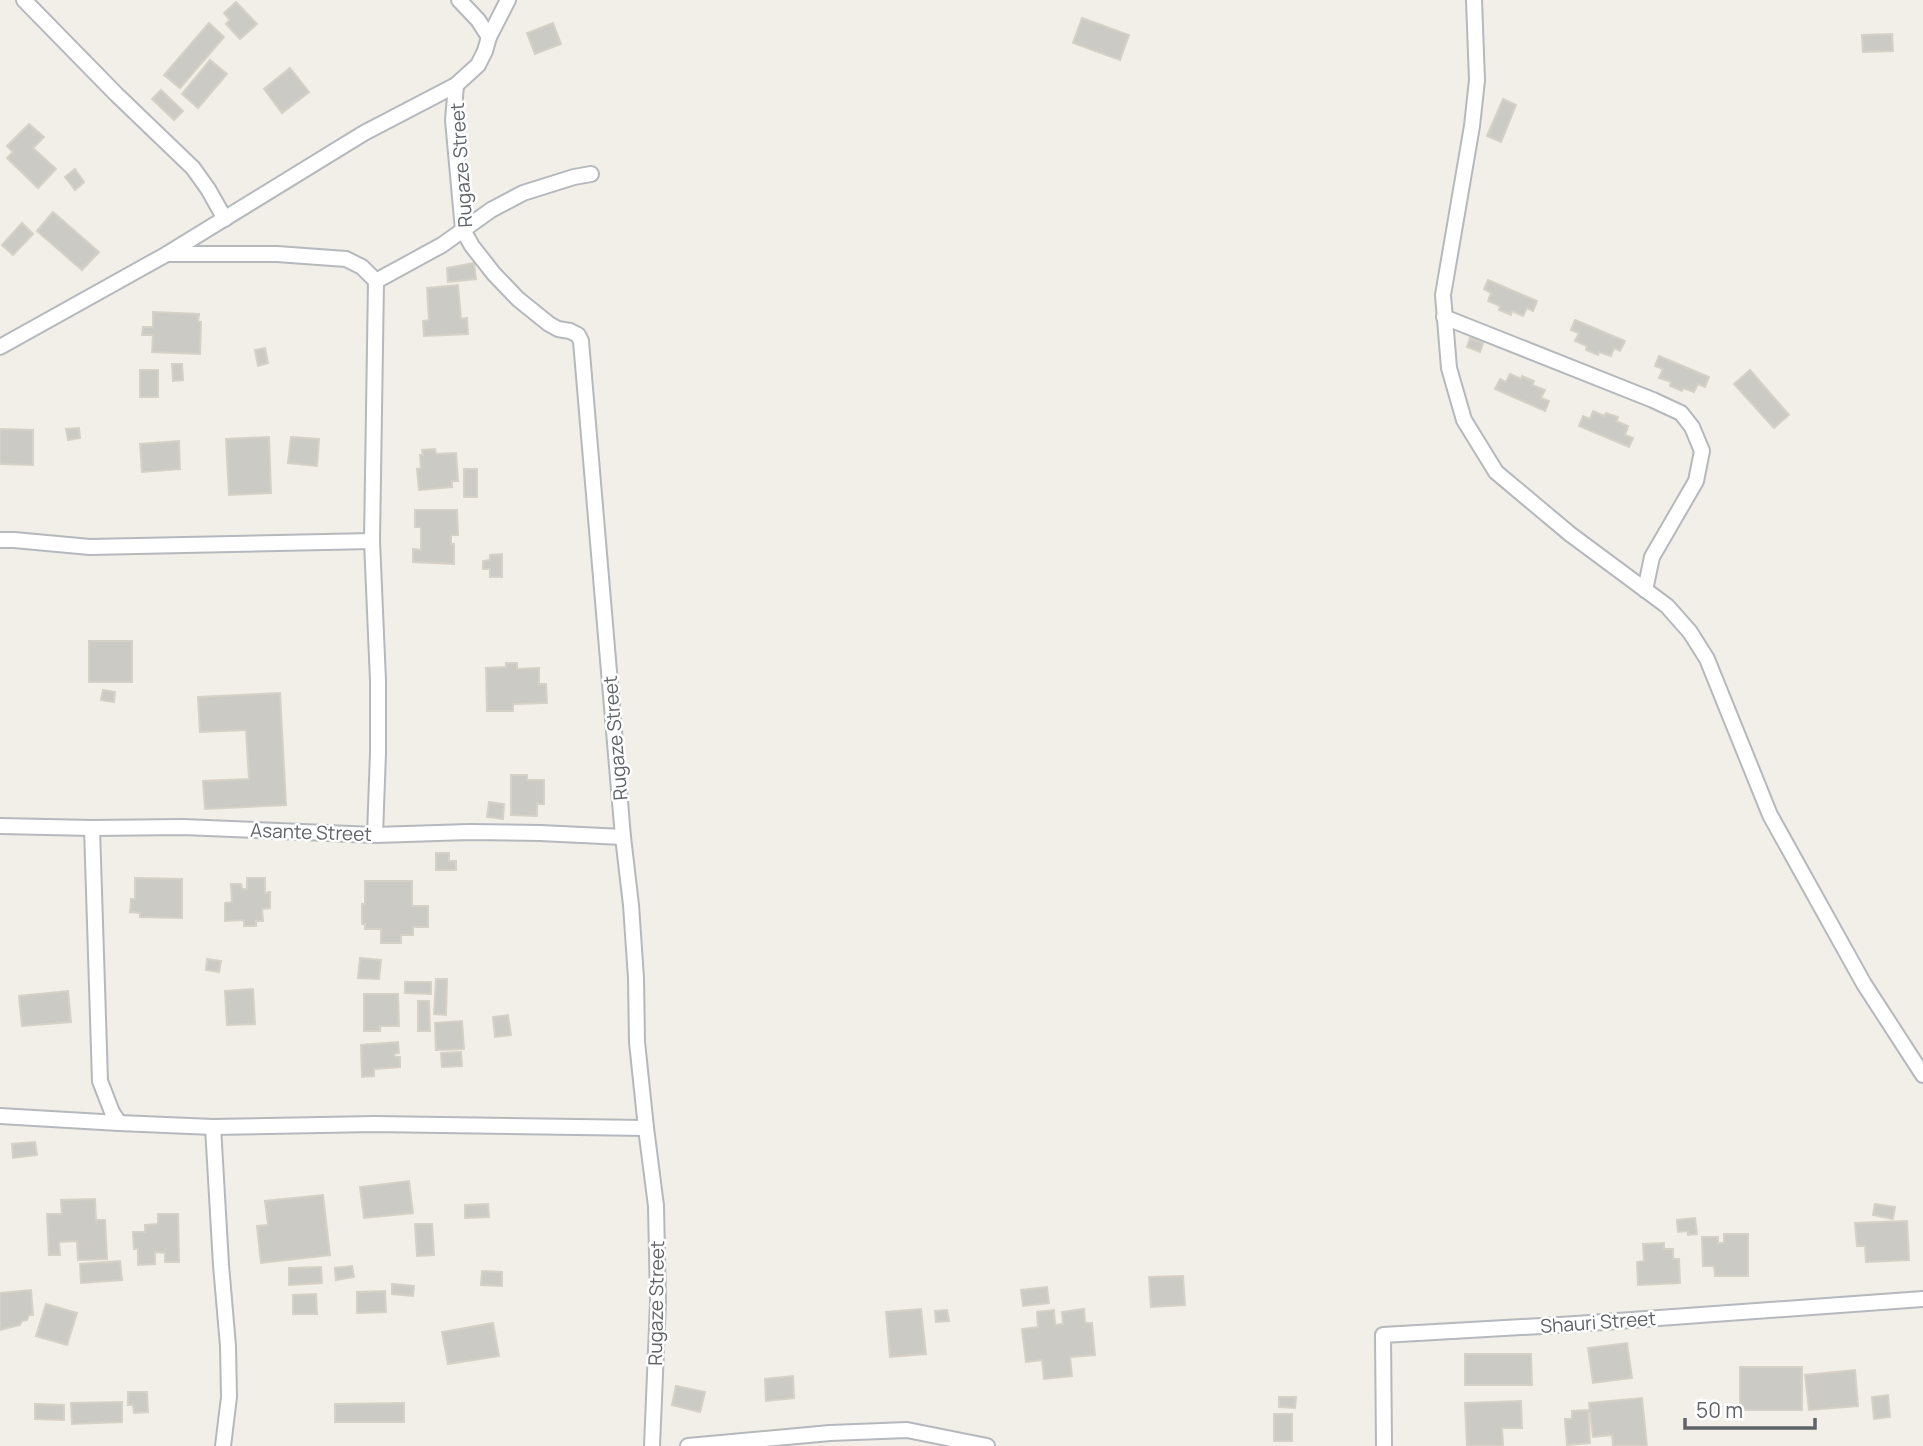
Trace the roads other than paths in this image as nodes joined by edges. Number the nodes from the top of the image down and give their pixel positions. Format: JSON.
{"nodes":[{"id":1,"x":24,"y":0,"type":"edge"},
{"id":2,"x":459,"y":0,"type":"edge"},
{"id":3,"x":508,"y":0,"type":"edge"},
{"id":4,"x":1474,"y":0,"type":"edge"},
{"id":5,"x":489,"y":37,"type":"junction"},
{"id":6,"x":456,"y":85,"type":"junction"},
{"id":7,"x":591,"y":174,"type":"dead end"},
{"id":8,"x":225,"y":219,"type":"junction"},
{"id":9,"x":463,"y":230,"type":"junction"},
{"id":10,"x":167,"y":254,"type":"junction"},
{"id":11,"x":376,"y":281,"type":"junction"},
{"id":12,"x":1444,"y":317,"type":"junction"},
{"id":13,"x":0,"y":347,"type":"edge"},
{"id":14,"x":0,"y":540,"type":"edge"},
{"id":15,"x":372,"y":541,"type":"junction"},
{"id":16,"x":1645,"y":590,"type":"junction"},
{"id":17,"x":0,"y":826,"type":"edge"},
{"id":18,"x":92,"y":828,"type":"junction"},
{"id":19,"x":375,"y":835,"type":"junction"},
{"id":20,"x":623,"y":837,"type":"junction"},
{"id":21,"x":1923,"y":1075,"type":"edge"},
{"id":22,"x":0,"y":1116,"type":"edge"},
{"id":23,"x":119,"y":1123,"type":"junction"},
{"id":24,"x":214,"y":1127,"type":"junction"},
{"id":25,"x":646,"y":1128,"type":"junction"},
{"id":26,"x":1923,"y":1299,"type":"edge"},
{"id":27,"x":223,"y":1446,"type":"edge"},
{"id":28,"x":652,"y":1446,"type":"edge"},
{"id":29,"x":688,"y":1446,"type":"edge"},
{"id":30,"x":987,"y":1446,"type":"edge"},
{"id":31,"x":1384,"y":1446,"type":"edge"}],
"edges":[{"from":1,"to":8,"type":"street"},
{"from":2,"to":5,"type":"street"},
{"from":3,"to":5,"type":"street"},
{"from":4,"to":12,"type":"street"},
{"from":5,"to":6,"type":"street"},
{"from":6,"to":8,"type":"street"},
{"from":6,"to":9,"type":"street","name":"Rugaze Street"},
{"from":7,"to":9,"type":"street"},
{"from":8,"to":10,"type":"street"},
{"from":9,"to":11,"type":"street"},
{"from":9,"to":20,"type":"street","name":"Rugaze Street"},
{"from":10,"to":11,"type":"street"},
{"from":10,"to":13,"type":"street"},
{"from":11,"to":15,"type":"street"},
{"from":12,"to":16,"type":"street"},
{"from":12,"to":16,"type":"street"},
{"from":14,"to":15,"type":"street"},
{"from":15,"to":19,"type":"street"},
{"from":16,"to":21,"type":"street"},
{"from":17,"to":18,"type":"street","name":"Asante Street"},
{"from":18,"to":19,"type":"street","name":"Asante Street"},
{"from":18,"to":23,"type":"street"},
{"from":19,"to":20,"type":"street","name":"Asante Street"},
{"from":20,"to":25,"type":"street","name":"Rugaze Street"},
{"from":22,"to":23,"type":"street"},
{"from":23,"to":24,"type":"street"},
{"from":24,"to":25,"type":"street"},
{"from":24,"to":27,"type":"street"},
{"from":25,"to":28,"type":"street","name":"Rugaze Street"},
{"from":26,"to":31,"type":"street","name":"Shauri Street"},
{"from":29,"to":30,"type":"street"}]}
